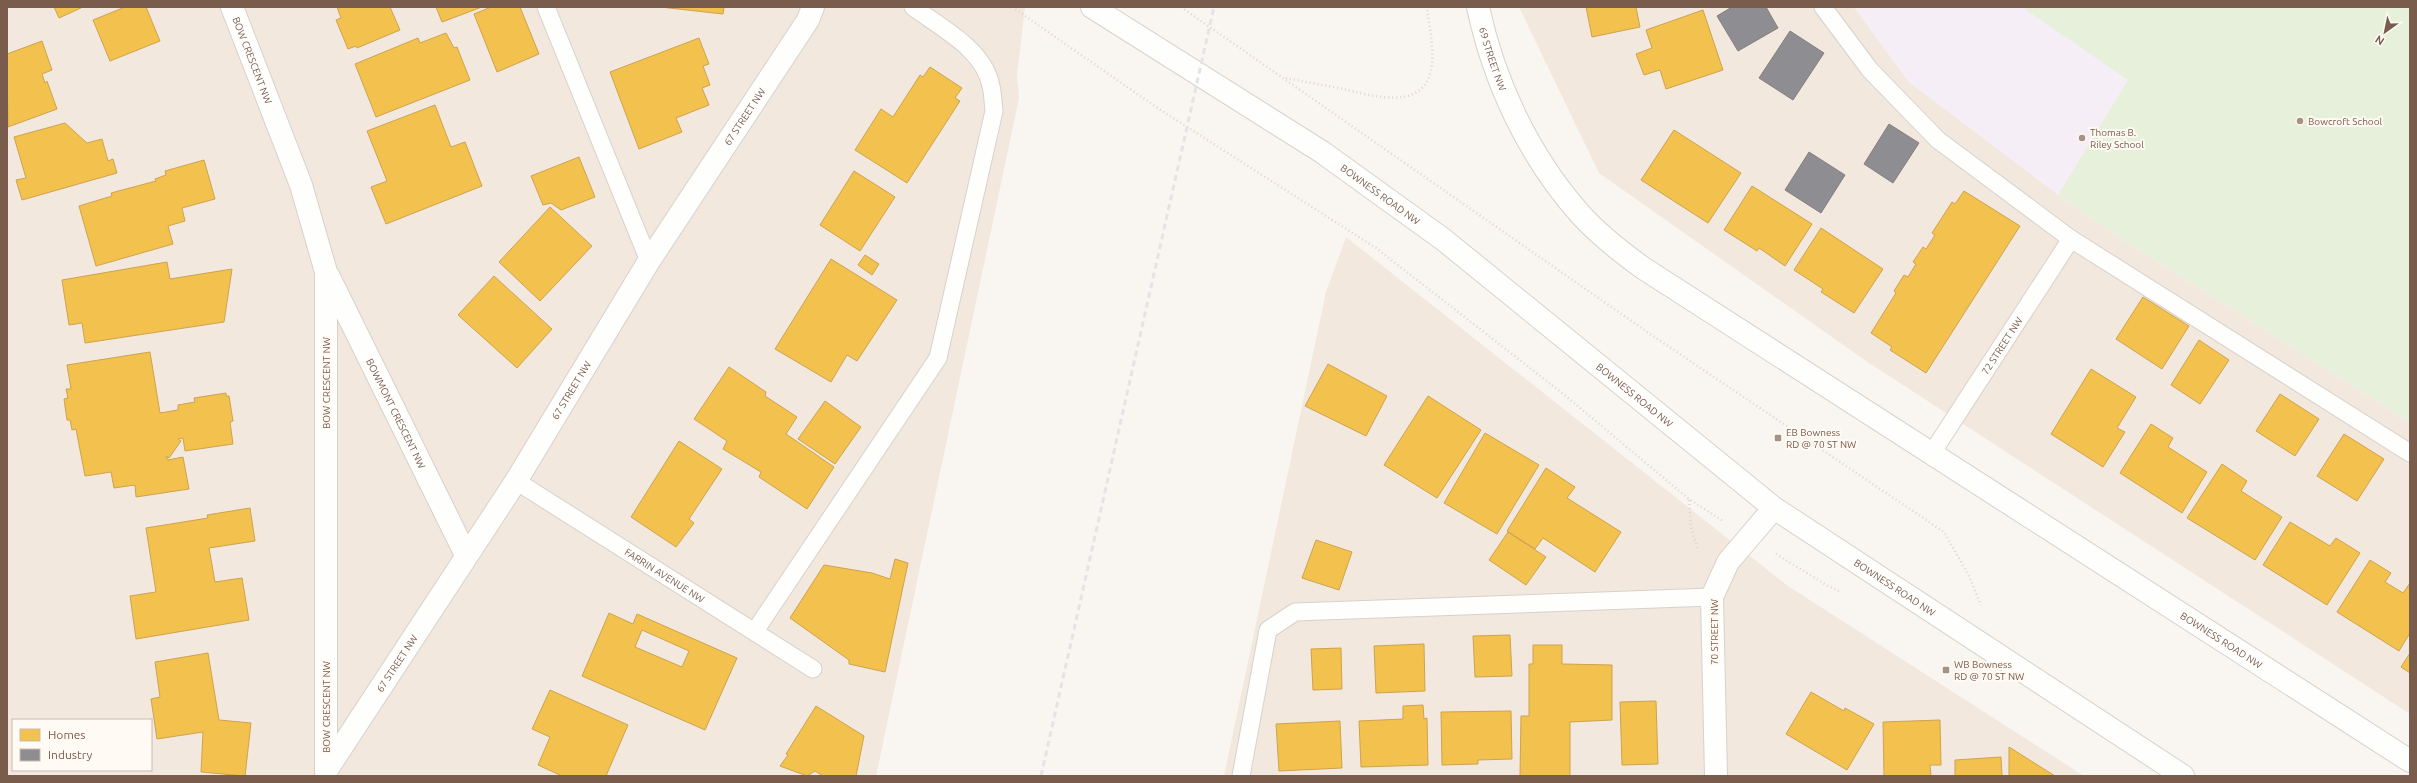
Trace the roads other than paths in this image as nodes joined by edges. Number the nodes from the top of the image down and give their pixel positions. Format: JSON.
{"nodes":[{"id":1,"x":232,"y":7,"type":"edge"},
{"id":2,"x":546,"y":7,"type":"edge"},
{"id":3,"x":813,"y":7,"type":"edge"},
{"id":4,"x":913,"y":7,"type":"edge"},
{"id":5,"x":1092,"y":7,"type":"edge"},
{"id":6,"x":1478,"y":7,"type":"edge"},
{"id":7,"x":1823,"y":7,"type":"edge"},
{"id":8,"x":1513,"y":108,"type":"joint"},
{"id":9,"x":2072,"y":239,"type":"junction"},
{"id":10,"x":649,"y":261,"type":"junction"},
{"id":11,"x":326,"y":272,"type":"junction"},
{"id":12,"x":1932,"y":453,"type":"junction"},
{"id":13,"x":2410,"y":453,"type":"edge"},
{"id":14,"x":516,"y":481,"type":"junction"},
{"id":15,"x":1774,"y":508,"type":"junction"},
{"id":16,"x":466,"y":555,"type":"junction"},
{"id":17,"x":1712,"y":597,"type":"junction"},
{"id":18,"x":755,"y":631,"type":"junction"},
{"id":19,"x":813,"y":669,"type":"dead end"},
{"id":20,"x":2410,"y":761,"type":"edge"},
{"id":21,"x":326,"y":773,"type":"edge"},
{"id":22,"x":1241,"y":776,"type":"edge"},
{"id":23,"x":1716,"y":776,"type":"edge"},
{"id":24,"x":2184,"y":776,"type":"edge"}],
"edges":[{"from":1,"to":11,"type":"street","name":"BOW CRESCENT NW"},
{"from":2,"to":10,"type":"lane"},
{"from":3,"to":10,"type":"street","name":"67 STREET NW"},
{"from":4,"to":18,"type":"lane"},
{"from":5,"to":15,"type":"street","name":"BOWNESS ROAD NW"},
{"from":6,"to":8,"type":"street","name":"69 STREET NW"},
{"from":7,"to":9,"type":"lane"},
{"from":8,"to":12,"type":"street","name":"BOWNESS ROAD NW"},
{"from":9,"to":12,"type":"lane","name":"72 STREET NW"},
{"from":9,"to":13,"type":"lane"},
{"from":10,"to":14,"type":"street","name":"67 STREET NW"},
{"from":11,"to":16,"type":"street","name":"BOWMONT CRESCENT NW"},
{"from":11,"to":21,"type":"street","name":"BOW CRESCENT NW"},
{"from":12,"to":20,"type":"street","name":"BOWNESS ROAD NW"},
{"from":14,"to":16,"type":"street","name":"67 STREET NW"},
{"from":14,"to":18,"type":"lane","name":"FARRIN AVENUE NW"},
{"from":15,"to":17,"type":"street","name":"70 STREET NW"},
{"from":15,"to":24,"type":"street","name":"BOWNESS ROAD NW"},
{"from":16,"to":21,"type":"street","name":"67 STREET NW"},
{"from":17,"to":22,"type":"lane"},
{"from":17,"to":23,"type":"street","name":"70 STREET NW"},
{"from":18,"to":19,"type":"lane","name":"FARRIN AVENUE NW"}]}
